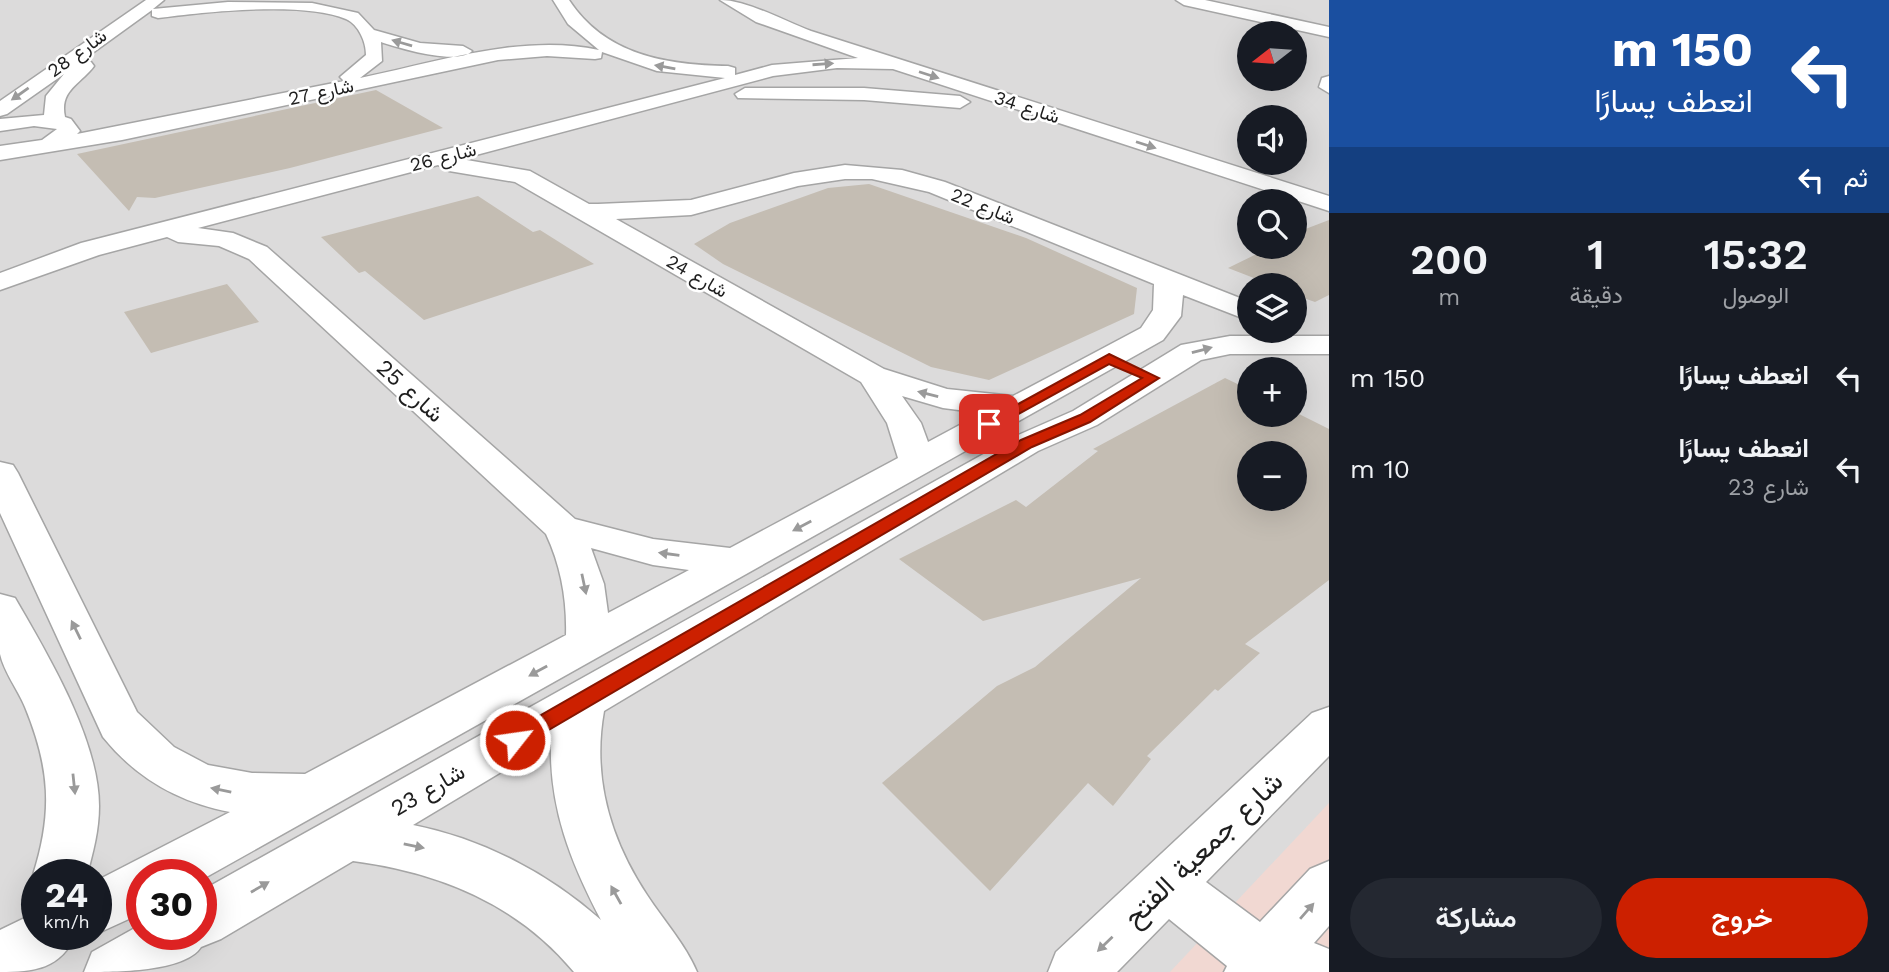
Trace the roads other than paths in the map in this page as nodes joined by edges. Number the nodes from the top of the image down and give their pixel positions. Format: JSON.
{"nodes":[{"id":1,"x":177,"y":0,"type":"edge"},
{"id":2,"x":210,"y":0,"type":"edge"},
{"id":3,"x":728,"y":0,"type":"edge"},
{"id":4,"x":1184,"y":0,"type":"edge"},
{"id":5,"x":1235,"y":0,"type":"edge"},
{"id":6,"x":552,"y":3,"type":"edge"},
{"id":7,"x":776,"y":4,"type":"dead end"},
{"id":8,"x":238,"y":5,"type":"junction"},
{"id":9,"x":157,"y":7,"type":"edge"},
{"id":10,"x":1279,"y":9,"type":"joint"},
{"id":11,"x":1322,"y":16,"type":"edge"},
{"id":12,"x":550,"y":31,"type":"dead end"},
{"id":13,"x":368,"y":33,"type":"junction"},
{"id":14,"x":1329,"y":33,"type":"edge"},
{"id":15,"x":805,"y":35,"type":"junction"},
{"id":16,"x":86,"y":47,"type":"junction"},
{"id":17,"x":110,"y":47,"type":"junction"},
{"id":18,"x":491,"y":52,"type":"junction"},
{"id":19,"x":612,"y":57,"type":"junction"},
{"id":20,"x":892,"y":64,"type":"junction"},
{"id":21,"x":766,"y":68,"type":"junction"},
{"id":22,"x":733,"y":72,"type":"junction"},
{"id":23,"x":349,"y":77,"type":"junction"},
{"id":24,"x":1329,"y":82,"type":"edge"},
{"id":25,"x":640,"y":86,"type":"junction"},
{"id":26,"x":1329,"y":87,"type":"edge"},
{"id":27,"x":674,"y":98,"type":"junction"},
{"id":28,"x":1062,"y":98,"type":"dead end"},
{"id":29,"x":0,"y":110,"type":"edge"},
{"id":30,"x":1048,"y":113,"type":"junction"},
{"id":31,"x":195,"y":114,"type":"junction"},
{"id":32,"x":60,"y":122,"type":"junction"},
{"id":33,"x":0,"y":125,"type":"edge"},
{"id":34,"x":515,"y":139,"type":"junction"},
{"id":35,"x":48,"y":145,"type":"junction"},
{"id":36,"x":1219,"y":145,"type":"dead end"},
{"id":37,"x":2,"y":154,"type":"edge"},
{"id":38,"x":1188,"y":158,"type":"junction"},
{"id":39,"x":418,"y":164,"type":"junction"},
{"id":40,"x":522,"y":176,"type":"junction"},
{"id":41,"x":332,"y":179,"type":"junction"},
{"id":42,"x":274,"y":201,"type":"junction"},
{"id":43,"x":1329,"y":204,"type":"edge"},
{"id":44,"x":705,"y":205,"type":"junction"},
{"id":45,"x":583,"y":211,"type":"junction"},
{"id":46,"x":127,"y":239,"type":"junction"},
{"id":47,"x":649,"y":248,"type":"junction"},
{"id":48,"x":18,"y":252,"type":"dead end"},
{"id":49,"x":258,"y":253,"type":"junction"},
{"id":50,"x":1168,"y":280,"type":"junction"},
{"id":51,"x":0,"y":282,"type":"edge"},
{"id":52,"x":1237,"y":307,"type":"edge"},
{"id":53,"x":1307,"y":335,"type":"edge"},
{"id":54,"x":1329,"y":344,"type":"edge"},
{"id":55,"x":1109,"y":358,"type":"junction"},
{"id":56,"x":873,"y":376,"type":"junction"},
{"id":57,"x":1152,"y":378,"type":"junction"},
{"id":58,"x":1020,"y":407,"type":"junction"},
{"id":59,"x":918,"y":463,"type":"junction"},
{"id":60,"x":0,"y":473,"type":"edge"},
{"id":61,"x":845,"y":503,"type":"junction"},
{"id":62,"x":881,"y":527,"type":"junction"},
{"id":63,"x":562,"y":528,"type":"junction"},
{"id":64,"x":737,"y":562,"type":"junction"},
{"id":65,"x":0,"y":609,"type":"edge"},
{"id":66,"x":588,"y":644,"type":"junction"},
{"id":67,"x":583,"y":700,"type":"junction"},
{"id":68,"x":111,"y":702,"type":"junction"},
{"id":69,"x":1329,"y":726,"type":"edge"},
{"id":70,"x":56,"y":728,"type":"junction"},
{"id":71,"x":313,"y":795,"type":"junction"},
{"id":72,"x":346,"y":837,"type":"junction"},
{"id":73,"x":65,"y":859,"type":"edge"},
{"id":74,"x":191,"y":859,"type":"edge"},
{"id":75,"x":1167,"y":884,"type":"junction"},
{"id":76,"x":1329,"y":886,"type":"edge"},
{"id":77,"x":217,"y":912,"type":"edge"},
{"id":78,"x":151,"y":950,"type":"edge"},
{"id":79,"x":632,"y":962,"type":"edge"},
{"id":80,"x":1278,"y":968,"type":"edge"},
{"id":81,"x":113,"y":972,"type":"edge"},
{"id":82,"x":1077,"y":972,"type":"edge"}],
"edges":[{"from":1,"to":9,"type":"street","name":"شارع 28"},
{"from":2,"to":8,"type":"street"},
{"from":3,"to":15,"type":"street","name":"شارع 34"},
{"from":4,"to":14,"type":"street"},
{"from":5,"to":10,"type":"street"},
{"from":6,"to":19,"type":"street"},
{"from":6,"to":19,"type":"street"},
{"from":7,"to":28,"type":"street","name":"شارع 34"},
{"from":8,"to":9,"type":"street"},
{"from":8,"to":13,"type":"street"},
{"from":9,"to":16,"type":"street","name":"شارع 28"},
{"from":9,"to":17,"type":"street","name":"شارع 28"},
{"from":10,"to":11,"type":"street"},
{"from":12,"to":18,"type":"street","name":"شارع 27"},
{"from":18,"to":13,"type":"street","one_way":true},
{"from":13,"to":23,"type":"street"},
{"from":15,"to":20,"type":"street","name":"شارع 34"},
{"from":15,"to":21,"type":"street","name":"شارع 26"},
{"from":16,"to":17,"type":"street"},
{"from":16,"to":29,"type":"street","name":"شارع 28","one_way":true},
{"from":17,"to":32,"type":"street","name":"شارع 28"},
{"from":18,"to":19,"type":"street","name":"شارع 27"},
{"from":18,"to":23,"type":"street","name":"شارع 27"},
{"from":18,"to":31,"type":"street","name":"شارع 27"},
{"from":22,"to":19,"type":"street","one_way":true},
{"from":19,"to":25,"type":"street"},
{"from":21,"to":20,"type":"street","name":"شارع 26","one_way":true},
{"from":20,"to":30,"type":"street","name":"شارع 34","one_way":true},
{"from":21,"to":22,"type":"street","name":"شارع 26"},
{"from":21,"to":27,"type":"street","name":"شارع 26"},
{"from":22,"to":25,"type":"street","name":"شارع 26"},
{"from":23,"to":31,"type":"street","name":"شارع 27"},
{"from":24,"to":26,"type":"street"},
{"from":25,"to":41,"type":"street","name":"شارع 26"},
{"from":27,"to":30,"type":"street"},
{"from":27,"to":34,"type":"street","name":"شارع 26"},
{"from":30,"to":38,"type":"street","name":"شارع 34","one_way":true},
{"from":31,"to":32,"type":"street","name":"شارع 27"},
{"from":31,"to":35,"type":"street","name":"شارع 27"},
{"from":32,"to":33,"type":"street","name":"شارع 27"},
{"from":32,"to":35,"type":"street"},
{"from":34,"to":39,"type":"street","name":"شارع 26"},
{"from":34,"to":40,"type":"street"},
{"from":35,"to":37,"type":"street","name":"شارع 27"},
{"from":36,"to":38,"type":"street"},
{"from":38,"to":43,"type":"street","name":"شارع 34"},
{"from":39,"to":40,"type":"street","name":"شارع 24"},
{"from":39,"to":41,"type":"street","name":"شارع 26"},
{"from":40,"to":45,"type":"street","name":"شارع 24"},
{"from":41,"to":42,"type":"street","name":"شارع 26"},
{"from":41,"to":48,"type":"street","name":"شارع 26"},
{"from":42,"to":46,"type":"street","name":"شارع 26"},
{"from":42,"to":49,"type":"street"},
{"from":44,"to":45,"type":"street","name":"شارع 22"},
{"from":44,"to":47,"type":"street","name":"شارع 22"},
{"from":44,"to":50,"type":"street","name":"شارع 22"},
{"from":45,"to":47,"type":"street","name":"شارع 24"},
{"from":46,"to":49,"type":"street","name":"شارع 25"},
{"from":46,"to":51,"type":"street","name":"شارع 26"},
{"from":47,"to":56,"type":"street","name":"شارع 24"},
{"from":49,"to":63,"type":"street","name":"شارع 25"},
{"from":50,"to":52,"type":"street","name":"شارع 22"},
{"from":50,"to":55,"type":"street"},
{"from":53,"to":54,"type":"street"},
{"from":57,"to":54,"type":"street","name":"شارع 23","one_way":true},
{"from":55,"to":57,"type":"street"},
{"from":55,"to":58,"type":"street"},
{"from":58,"to":56,"type":"street","name":"شارع 24","one_way":true},
{"from":56,"to":59,"type":"street","name":"شارع 24"},
{"from":57,"to":62,"type":"street","name":"شارع 23"},
{"from":58,"to":59,"type":"street"},
{"from":59,"to":61,"type":"street"},
{"from":68,"to":60,"type":"street","one_way":true},
{"from":61,"to":62,"type":"street"},
{"from":61,"to":64,"type":"street","one_way":true},
{"from":62,"to":67,"type":"street","name":"شارع 23"},
{"from":64,"to":63,"type":"street","name":"شارع 25","one_way":true},
{"from":63,"to":66,"type":"street","name":"شارع 25","one_way":true},
{"from":64,"to":66,"type":"street"},
{"from":65,"to":70,"type":"street"},
{"from":66,"to":71,"type":"street","one_way":true},
{"from":67,"to":72,"type":"street","name":"شارع 23"},
{"from":79,"to":67,"type":"street","one_way":true},
{"from":68,"to":70,"type":"street"},
{"from":71,"to":68,"type":"street","one_way":true},
{"from":69,"to":75,"type":"street","name":"شارع جمعية الفتح"},
{"from":70,"to":73,"type":"street","one_way":true},
{"from":71,"to":74,"type":"street"},
{"from":77,"to":72,"type":"street","name":"شارع 23","one_way":true},
{"from":72,"to":79,"type":"street","one_way":true},
{"from":75,"to":80,"type":"street"},
{"from":75,"to":82,"type":"street","name":"شارع جمعية الفتح","one_way":true},
{"from":80,"to":76,"type":"street","one_way":true},
{"from":78,"to":81,"type":"street"}]}
